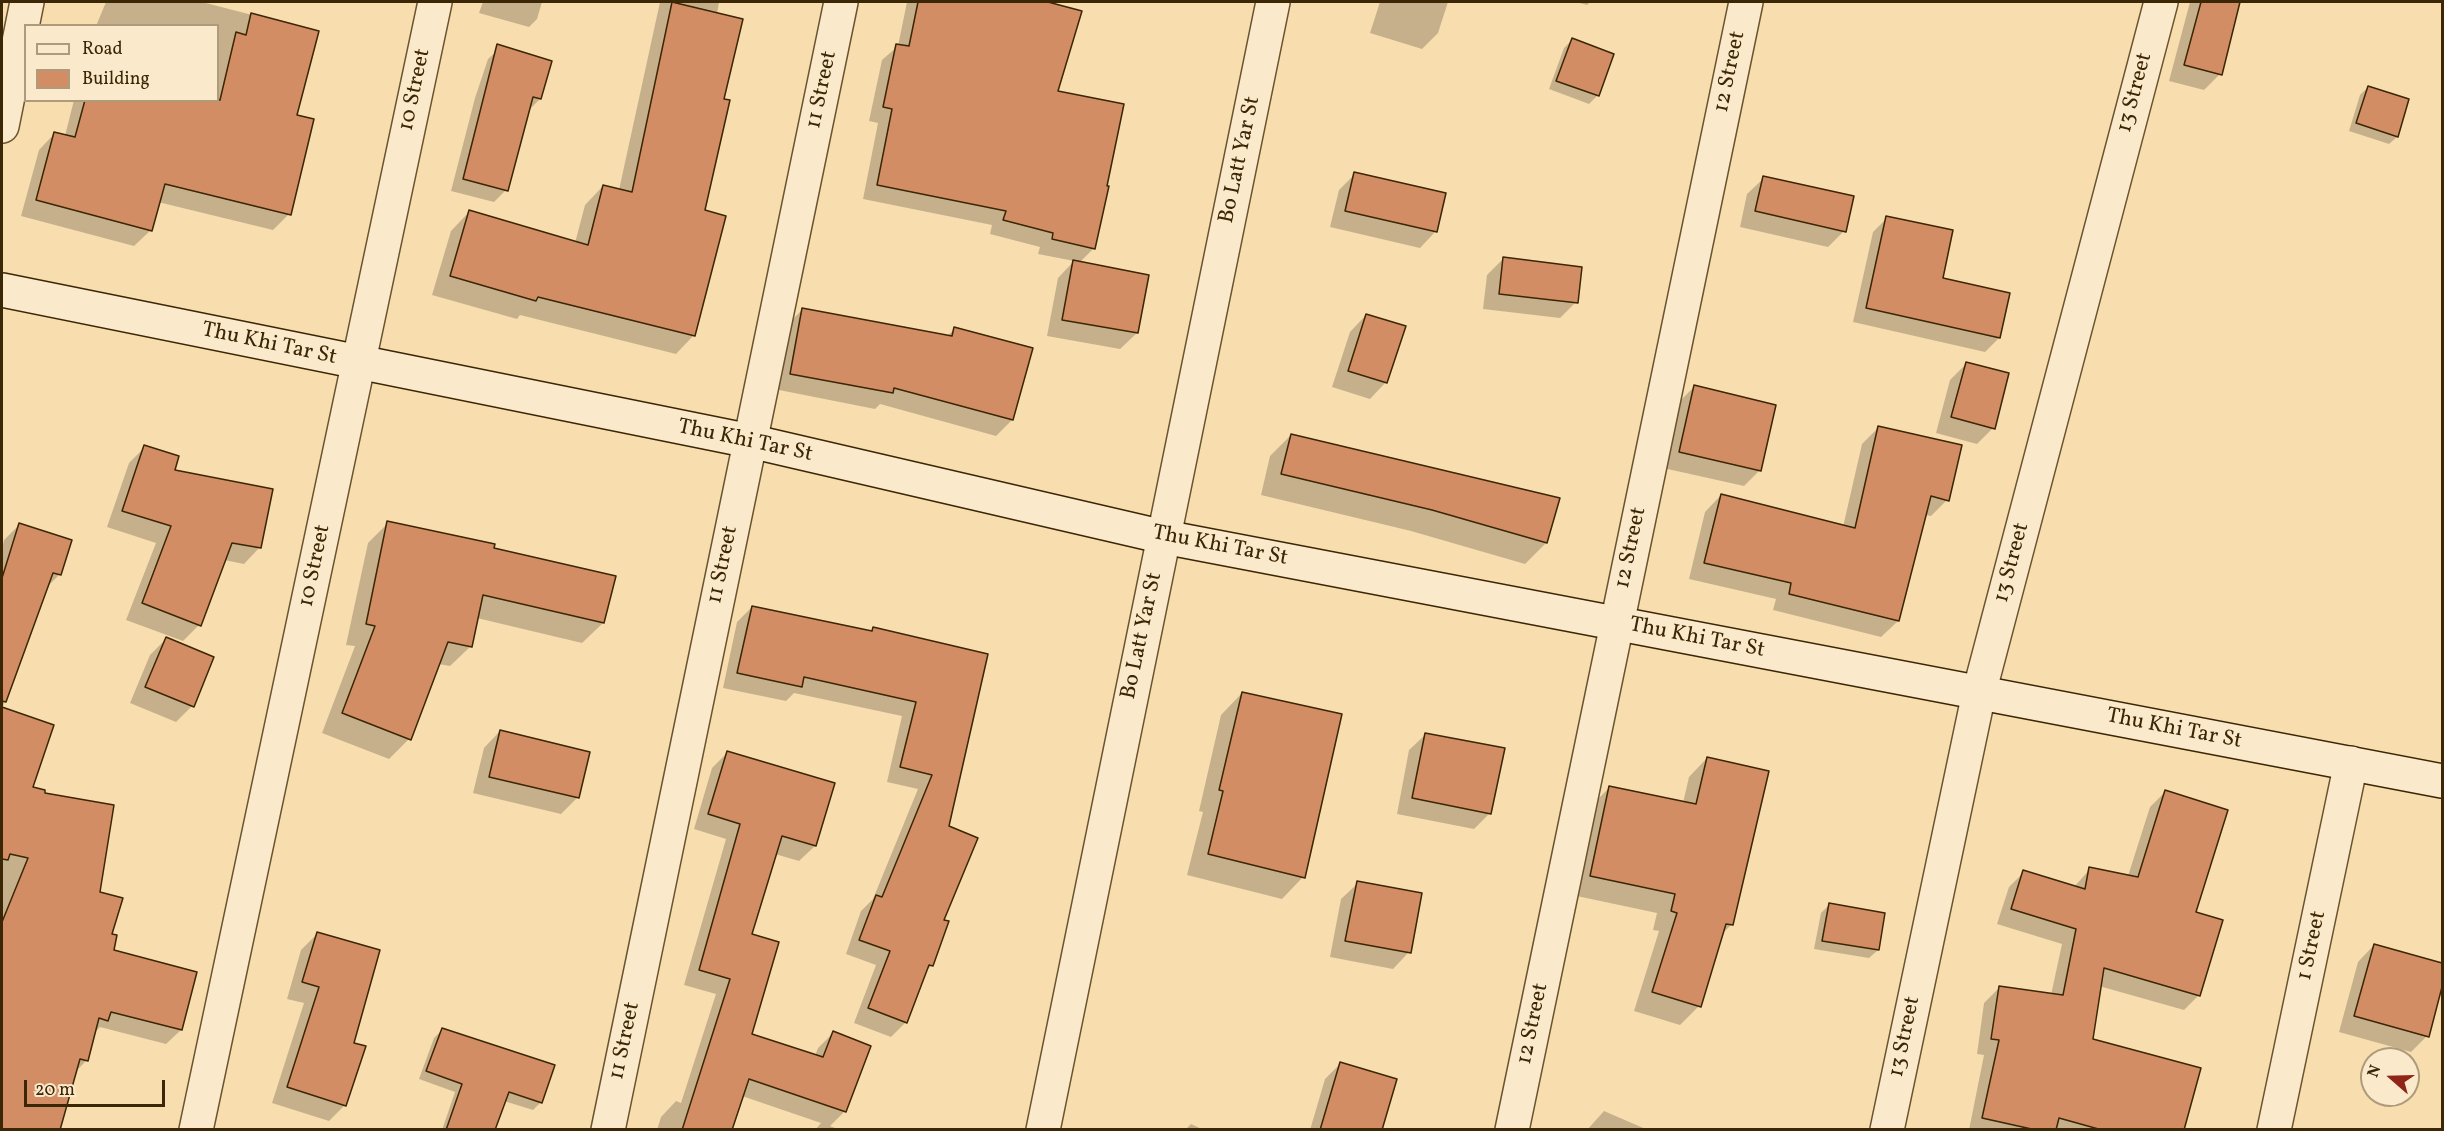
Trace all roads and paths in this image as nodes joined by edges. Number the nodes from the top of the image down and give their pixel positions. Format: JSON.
{"nodes":[{"id":1,"x":27,"y":2,"type":"edge"},
{"id":2,"x":435,"y":2,"type":"edge"},
{"id":3,"x":841,"y":2,"type":"edge"},
{"id":4,"x":1273,"y":2,"type":"edge"},
{"id":5,"x":1746,"y":2,"type":"edge"},
{"id":6,"x":2160,"y":2,"type":"edge"},
{"id":7,"x":2,"y":126,"type":"edge"},
{"id":8,"x":2,"y":290,"type":"edge"},
{"id":9,"x":358,"y":363,"type":"junction"},
{"id":10,"x":750,"y":441,"type":"junction"},
{"id":11,"x":1164,"y":537,"type":"junction"},
{"id":12,"x":1616,"y":623,"type":"junction"},
{"id":13,"x":1978,"y":693,"type":"junction"},
{"id":14,"x":2351,"y":763,"type":"junction"},
{"id":15,"x":2442,"y":781,"type":"edge"},
{"id":16,"x":196,"y":1130,"type":"edge"},
{"id":17,"x":608,"y":1130,"type":"edge"},
{"id":18,"x":1043,"y":1130,"type":"edge"},
{"id":19,"x":1512,"y":1130,"type":"edge"},
{"id":20,"x":1887,"y":1130,"type":"edge"},
{"id":21,"x":2274,"y":1130,"type":"edge"}],
"edges":[{"from":1,"to":7,"type":"street"},
{"from":2,"to":9,"type":"street","name":"10 Street"},
{"from":3,"to":10,"type":"street","name":"11 Street"},
{"from":4,"to":11,"type":"street","name":"Bo Latt Yar St"},
{"from":5,"to":12,"type":"street","name":"12 Street"},
{"from":6,"to":13,"type":"street","name":"13 Street"},
{"from":8,"to":9,"type":"street","name":"Thu Khi Tar St"},
{"from":9,"to":10,"type":"street","name":"Thu Khi Tar St"},
{"from":9,"to":16,"type":"street","name":"10 Street"},
{"from":10,"to":11,"type":"street","name":"Thu Khi Tar St"},
{"from":10,"to":17,"type":"street","name":"11 Street"},
{"from":11,"to":12,"type":"street","name":"Thu Khi Tar St"},
{"from":11,"to":18,"type":"street","name":"Bo Latt Yar St"},
{"from":12,"to":13,"type":"street","name":"Thu Khi Tar St"},
{"from":12,"to":19,"type":"street","name":"12 Street"},
{"from":13,"to":14,"type":"street","name":"Thu Khi Tar St"},
{"from":13,"to":20,"type":"street","name":"13 Street"},
{"from":14,"to":15,"type":"street","name":"Thu Khi Tar St"},
{"from":14,"to":21,"type":"street","name":"1 Street"}]}
